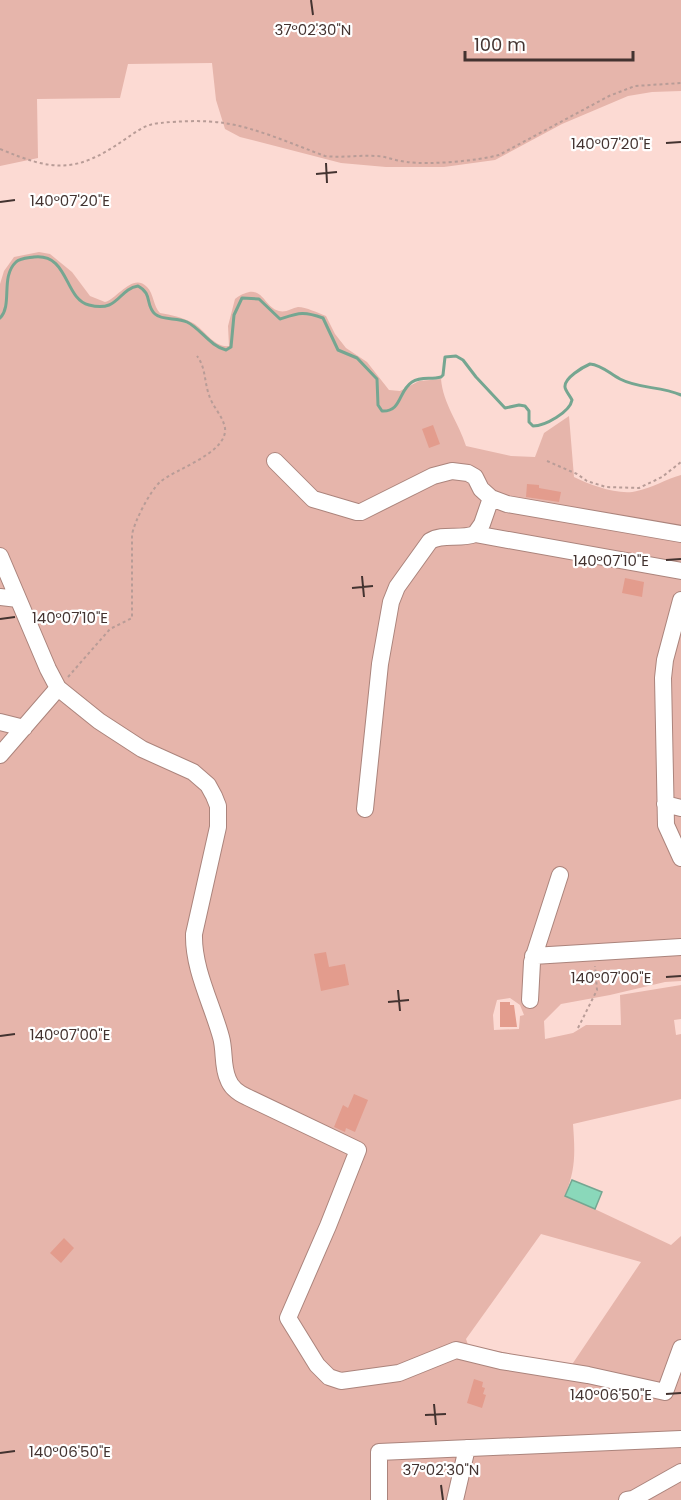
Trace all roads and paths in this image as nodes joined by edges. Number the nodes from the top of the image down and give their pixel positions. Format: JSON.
{"nodes":[{"id":1,"x":681,"y":83,"type":"edge"},
{"id":2,"x":0,"y":149,"type":"edge"},
{"id":3,"x":197,"y":356,"type":"dead end"},
{"id":4,"x":275,"y":461,"type":"dead end"},
{"id":5,"x":547,"y":461,"type":"dead end"},
{"id":6,"x":681,"y":462,"type":"edge"},
{"id":7,"x":491,"y":498,"type":"junction"},
{"id":8,"x":475,"y":534,"type":"junction"},
{"id":9,"x":681,"y":534,"type":"edge"},
{"id":10,"x":0,"y":556,"type":"edge"},
{"id":11,"x":681,"y":571,"type":"edge"},
{"id":12,"x":0,"y":597,"type":"edge"},
{"id":13,"x":18,"y":599,"type":"junction"},
{"id":14,"x":681,"y":600,"type":"edge"},
{"id":15,"x":58,"y":688,"type":"junction"},
{"id":16,"x":0,"y":722,"type":"edge"},
{"id":17,"x":24,"y":728,"type":"junction"},
{"id":18,"x":0,"y":756,"type":"edge"},
{"id":19,"x":673,"y":806,"type":"edge"},
{"id":20,"x":365,"y":809,"type":"dead end"},
{"id":21,"x":681,"y":858,"type":"edge"},
{"id":22,"x":560,"y":875,"type":"dead end"},
{"id":23,"x":681,"y":947,"type":"edge"},
{"id":24,"x":595,"y":952,"type":"junction"},
{"id":25,"x":533,"y":956,"type":"junction"},
{"id":26,"x":530,"y":1000,"type":"dead end"},
{"id":27,"x":578,"y":1028,"type":"dead end"},
{"id":28,"x":681,"y":1348,"type":"edge"},
{"id":29,"x":681,"y":1439,"type":"edge"},
{"id":30,"x":467,"y":1448,"type":"junction"},
{"id":31,"x":681,"y":1472,"type":"edge"},
{"id":32,"x":379,"y":1500,"type":"edge"},
{"id":33,"x":455,"y":1500,"type":"edge"},
{"id":34,"x":627,"y":1500,"type":"edge"}],
"edges":[{"from":1,"to":2,"type":"path"},
{"from":3,"to":15,"type":"path"},
{"from":4,"to":7,"type":"street"},
{"from":5,"to":6,"type":"path"},
{"from":7,"to":8,"type":"street"},
{"from":7,"to":9,"type":"street"},
{"from":8,"to":11,"type":"street"},
{"from":8,"to":20,"type":"street"},
{"from":10,"to":13,"type":"street"},
{"from":12,"to":13,"type":"street"},
{"from":13,"to":15,"type":"street"},
{"from":14,"to":19,"type":"street"},
{"from":15,"to":17,"type":"street"},
{"from":15,"to":28,"type":"street"},
{"from":16,"to":17,"type":"street"},
{"from":17,"to":18,"type":"street"},
{"from":19,"to":21,"type":"street"},
{"from":22,"to":25,"type":"street"},
{"from":23,"to":24,"type":"street"},
{"from":24,"to":25,"type":"street"},
{"from":24,"to":27,"type":"path"},
{"from":25,"to":26,"type":"street"},
{"from":29,"to":30,"type":"street"},
{"from":30,"to":32,"type":"street"},
{"from":30,"to":33,"type":"street"},
{"from":31,"to":34,"type":"street"}]}
